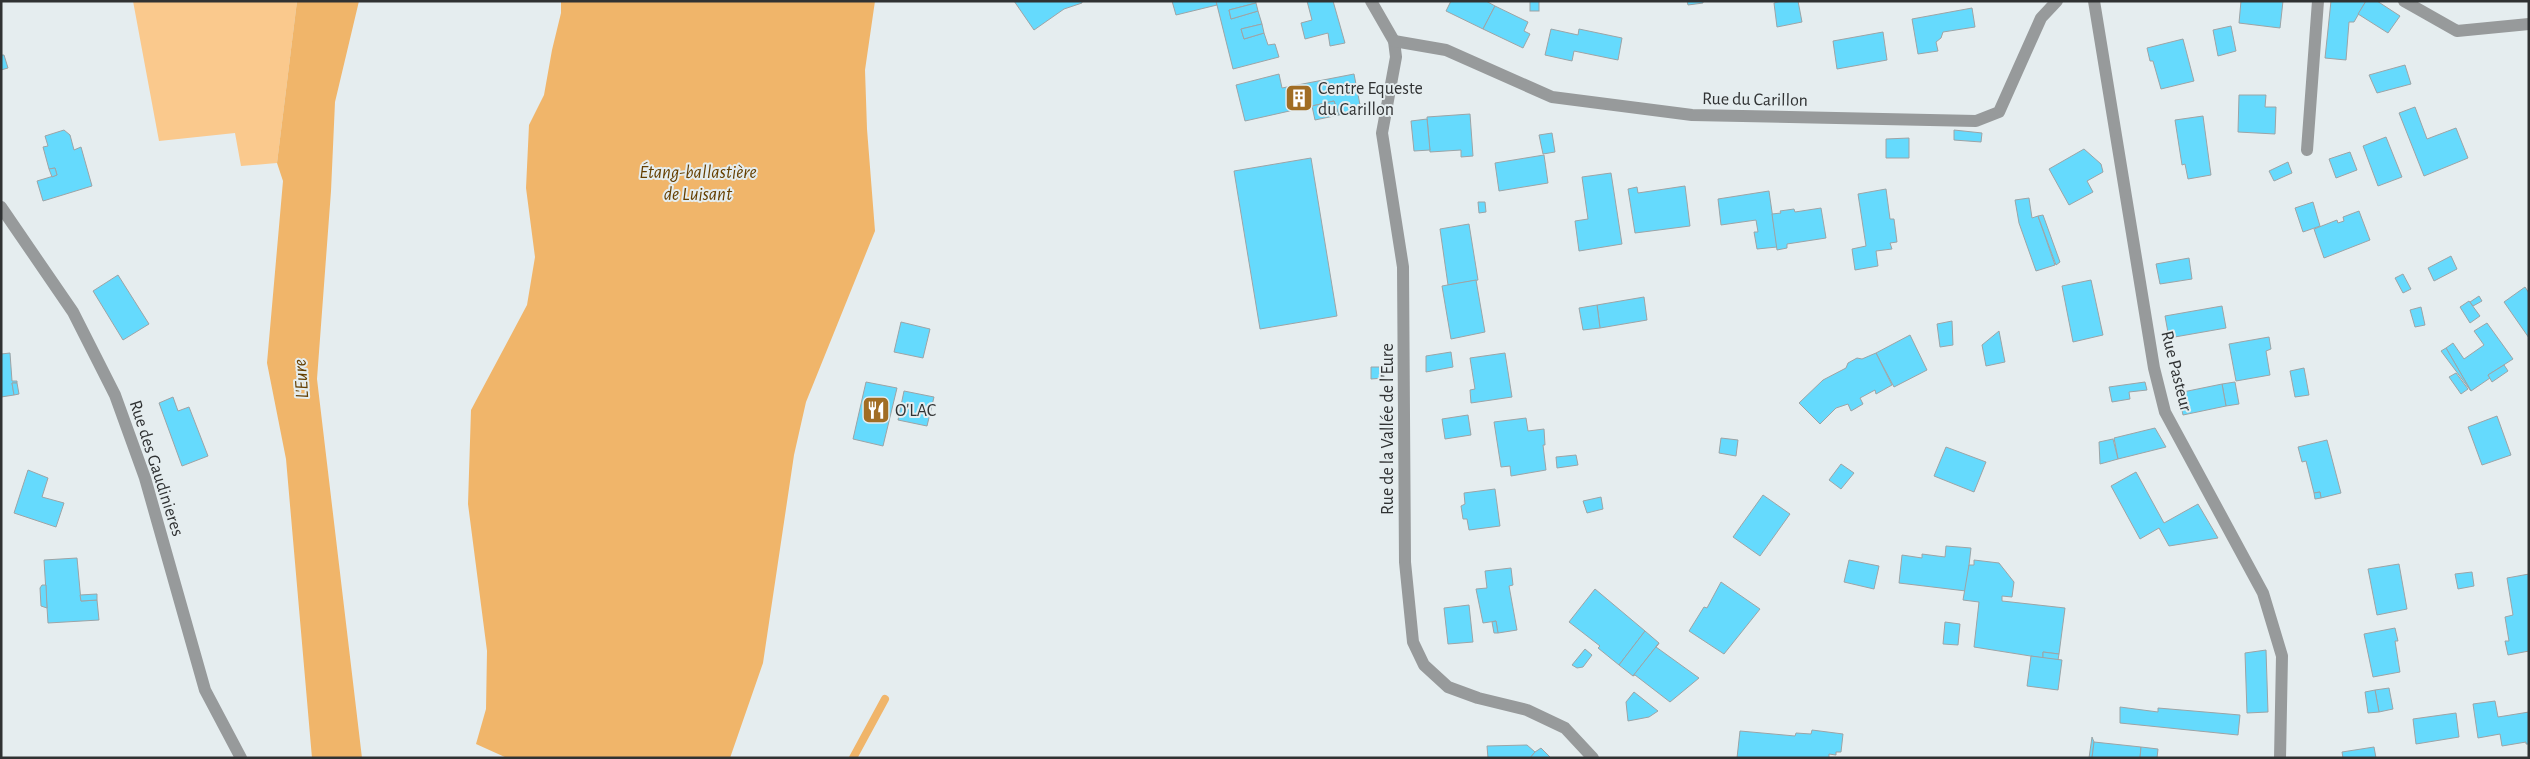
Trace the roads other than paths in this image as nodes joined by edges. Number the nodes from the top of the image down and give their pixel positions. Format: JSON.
{"nodes":[{"id":1,"x":1371,"y":1,"type":"edge"},
{"id":2,"x":2058,"y":1,"type":"edge"},
{"id":3,"x":2094,"y":1,"type":"edge"},
{"id":4,"x":2318,"y":1,"type":"edge"},
{"id":5,"x":2404,"y":1,"type":"edge"},
{"id":6,"x":2529,"y":24,"type":"edge"},
{"id":7,"x":1394,"y":41,"type":"junction"},
{"id":8,"x":2307,"y":150,"type":"dead end"},
{"id":9,"x":1,"y":207,"type":"edge"},
{"id":10,"x":241,"y":758,"type":"edge"},
{"id":11,"x":1593,"y":758,"type":"edge"},
{"id":12,"x":2280,"y":758,"type":"edge"}],
"edges":[{"from":1,"to":7,"type":"street","name":"Rue de la Vallée de l'Eure"},
{"from":2,"to":7,"type":"street","name":"Rue du Carillon"},
{"from":3,"to":12,"type":"street","name":"Rue Pasteur"},
{"from":4,"to":8,"type":"street"},
{"from":5,"to":6,"type":"street"},
{"from":7,"to":11,"type":"street","name":"Rue de la Vallée de l'Eure"},
{"from":9,"to":10,"type":"street","name":"Rue des Gaudinieres"}]}
